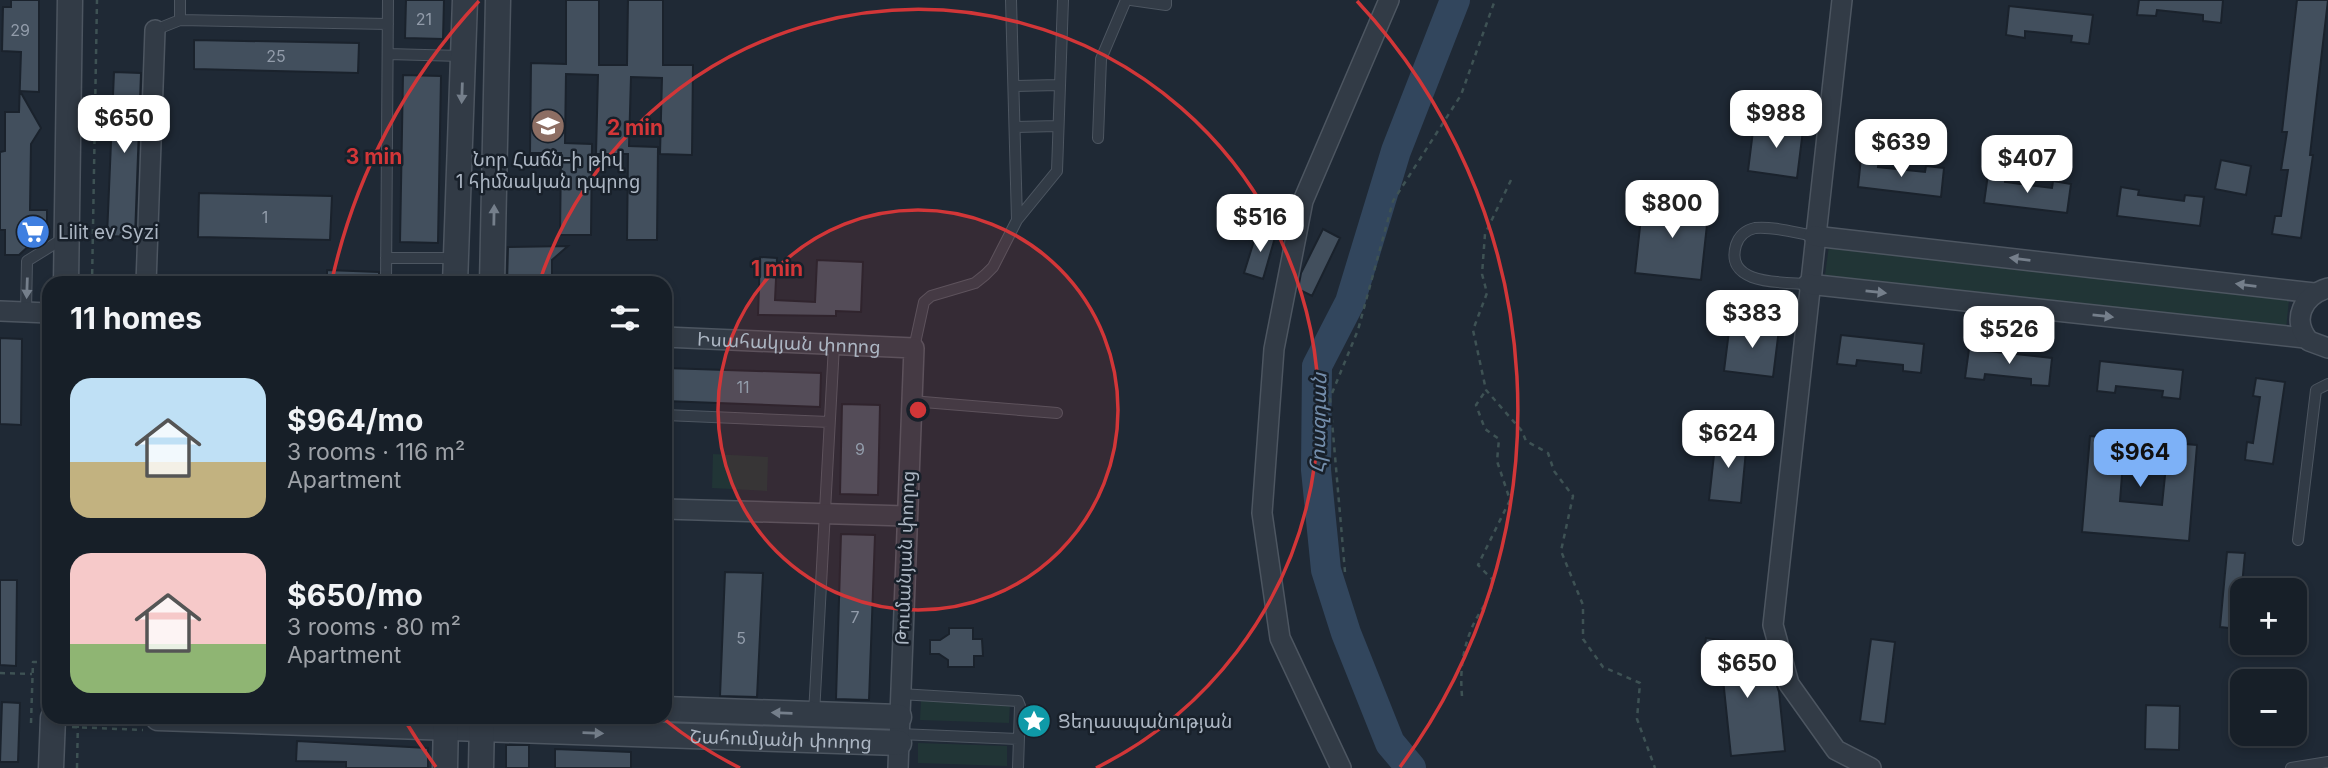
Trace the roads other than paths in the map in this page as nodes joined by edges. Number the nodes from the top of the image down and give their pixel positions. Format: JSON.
{"nodes":[{"id":1,"x":70,"y":0,"type":"edge"},
{"id":2,"x":180,"y":0,"type":"edge"},
{"id":3,"x":388,"y":0,"type":"edge"},
{"id":4,"x":465,"y":0,"type":"edge"},
{"id":5,"x":498,"y":0,"type":"edge"},
{"id":6,"x":1011,"y":0,"type":"edge"},
{"id":7,"x":1063,"y":0,"type":"edge"},
{"id":8,"x":1128,"y":0,"type":"edge"},
{"id":9,"x":1166,"y":0,"type":"edge"},
{"id":10,"x":1389,"y":0,"type":"edge"},
{"id":11,"x":1842,"y":0,"type":"edge"},
{"id":12,"x":180,"y":20,"type":"junction"},
{"id":13,"x":388,"y":24,"type":"junction"},
{"id":14,"x":155,"y":30,"type":"joint"},
{"id":15,"x":388,"y":54,"type":"junction"},
{"id":16,"x":463,"y":56,"type":"junction"},
{"id":17,"x":1058,"y":85,"type":"junction"},
{"id":18,"x":1014,"y":86,"type":"junction"},
{"id":19,"x":1057,"y":126,"type":"junction"},
{"id":20,"x":1016,"y":127,"type":"junction"},
{"id":21,"x":1098,"y":138,"type":"dead end"},
{"id":22,"x":1017,"y":220,"type":"junction"},
{"id":23,"x":67,"y":236,"type":"junction"},
{"id":24,"x":1814,"y":236,"type":"junction"},
{"id":25,"x":386,"y":258,"type":"junction"},
{"id":26,"x":456,"y":258,"type":"junction"},
{"id":27,"x":66,"y":276,"type":"edge"},
{"id":28,"x":146,"y":276,"type":"edge"},
{"id":29,"x":386,"y":276,"type":"edge"},
{"id":30,"x":455,"y":276,"type":"edge"},
{"id":31,"x":492,"y":276,"type":"edge"},
{"id":32,"x":1808,"y":284,"type":"junction"},
{"id":33,"x":2323,"y":288,"type":"edge"},
{"id":34,"x":0,"y":311,"type":"edge"},
{"id":35,"x":26,"y":312,"type":"junction"},
{"id":36,"x":42,"y":313,"type":"edge"},
{"id":37,"x":672,"y":337,"type":"edge"},
{"id":38,"x":2305,"y":338,"type":"junction"},
{"id":39,"x":834,"y":345,"type":"junction"},
{"id":40,"x":914,"y":348,"type":"junction"},
{"id":41,"x":2328,"y":348,"type":"edge"},
{"id":42,"x":2328,"y":384,"type":"edge"},
{"id":43,"x":910,"y":401,"type":"junction"},
{"id":44,"x":1057,"y":413,"type":"dead end"},
{"id":45,"x":672,"y":415,"type":"edge"},
{"id":46,"x":829,"y":422,"type":"junction"},
{"id":47,"x":672,"y":509,"type":"edge"},
{"id":48,"x":824,"y":514,"type":"junction"},
{"id":49,"x":906,"y":516,"type":"junction"},
{"id":50,"x":2298,"y":540,"type":"dead end"},
{"id":51,"x":672,"y":709,"type":"edge"},
{"id":52,"x":814,"y":714,"type":"junction"},
{"id":53,"x":899,"y":722,"type":"junction"},
{"id":54,"x":672,"y":723,"type":"edge"},
{"id":55,"x":42,"y":724,"type":"edge"},
{"id":56,"x":446,"y":724,"type":"edge"},
{"id":57,"x":482,"y":724,"type":"edge"},
{"id":58,"x":1019,"y":739,"type":"junction"},
{"id":59,"x":2328,"y":762,"type":"edge"},
{"id":60,"x":51,"y":768,"type":"edge"},
{"id":61,"x":445,"y":768,"type":"edge"},
{"id":62,"x":481,"y":768,"type":"edge"},
{"id":63,"x":898,"y":768,"type":"edge"},
{"id":64,"x":1018,"y":768,"type":"edge"},
{"id":65,"x":1341,"y":768,"type":"edge"},
{"id":66,"x":1871,"y":768,"type":"edge"},
{"id":67,"x":2291,"y":768,"type":"edge"}],
"edges":[{"from":1,"to":23,"type":"street"},
{"from":2,"to":12,"type":"lane"},
{"from":3,"to":13,"type":"lane"},
{"from":4,"to":16,"type":"street"},
{"from":31,"to":5,"type":"street","one_way":true},
{"from":6,"to":18,"type":"lane"},
{"from":7,"to":17,"type":"lane"},
{"from":8,"to":9,"type":"lane"},
{"from":8,"to":21,"type":"lane"},
{"from":10,"to":65,"type":"street"},
{"from":11,"to":24,"type":"street"},
{"from":12,"to":13,"type":"lane"},
{"from":12,"to":14,"type":"lane"},
{"from":13,"to":15,"type":"lane"},
{"from":14,"to":28,"type":"street"},
{"from":15,"to":16,"type":"lane"},
{"from":15,"to":25,"type":"lane"},
{"from":16,"to":26,"type":"street","one_way":true},
{"from":17,"to":18,"type":"lane"},
{"from":17,"to":19,"type":"lane"},
{"from":18,"to":20,"type":"lane"},
{"from":19,"to":20,"type":"lane"},
{"from":19,"to":22,"type":"lane"},
{"from":20,"to":22,"type":"lane"},
{"from":22,"to":40,"type":"lane"},
{"from":23,"to":27,"type":"street"},
{"from":23,"to":35,"type":"lane","one_way":true},
{"from":24,"to":32,"type":"street"},
{"from":24,"to":32,"type":"lane"},
{"from":33,"to":24,"type":"street","one_way":true},
{"from":25,"to":26,"type":"lane"},
{"from":25,"to":29,"type":"lane"},
{"from":26,"to":30,"type":"street"},
{"from":32,"to":38,"type":"street","one_way":true},
{"from":32,"to":66,"type":"street"},
{"from":33,"to":38,"type":"street"},
{"from":34,"to":35,"type":"street"},
{"from":35,"to":36,"type":"street"},
{"from":37,"to":39,"type":"street","name":"Իսահակյան փողոց"},
{"from":38,"to":41,"type":"street"},
{"from":39,"to":40,"type":"street","name":"Իսահակյան փողոց"},
{"from":39,"to":46,"type":"lane"},
{"from":40,"to":43,"type":"street","name":"Թումանյան փողոց"},
{"from":42,"to":50,"type":"lane"},
{"from":43,"to":44,"type":"lane"},
{"from":43,"to":49,"type":"street","name":"Թումանյան փողոց"},
{"from":45,"to":46,"type":"lane"},
{"from":46,"to":48,"type":"lane"},
{"from":47,"to":48,"type":"street"},
{"from":48,"to":49,"type":"street"},
{"from":48,"to":52,"type":"lane"},
{"from":49,"to":53,"type":"street","name":"Թումանյան փողոց"},
{"from":52,"to":51,"type":"street","name":"Շահումյանի փողոց","one_way":true},
{"from":52,"to":53,"type":"street","name":"Շահումյանի փողոց"},
{"from":54,"to":53,"type":"street","name":"Շահումյանի փողոց","one_way":true},
{"from":53,"to":58,"type":"lane"},
{"from":53,"to":58,"type":"lane"},
{"from":53,"to":63,"type":"street","name":"Թումանյան փողոց"},
{"from":55,"to":60,"type":"street"},
{"from":56,"to":61,"type":"street"},
{"from":57,"to":62,"type":"street"},
{"from":58,"to":64,"type":"lane"},
{"from":59,"to":67,"type":"lane"}]}
